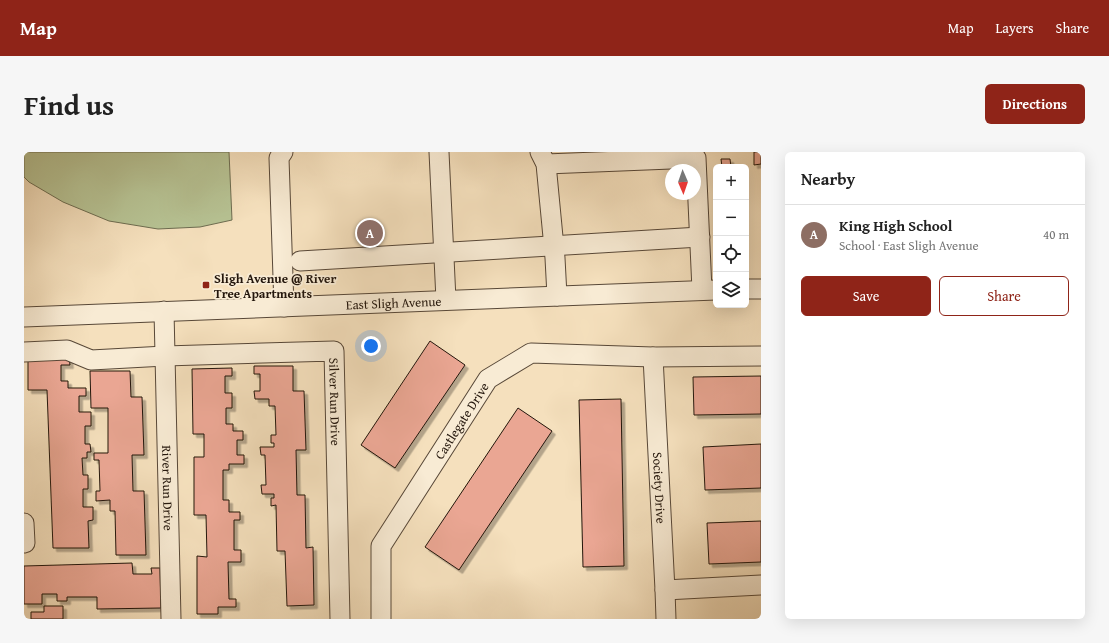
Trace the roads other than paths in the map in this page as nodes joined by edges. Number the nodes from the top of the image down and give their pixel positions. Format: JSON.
{"nodes":[{"id":1,"x":283,"y":152,"type":"edge"},
{"id":2,"x":439,"y":152,"type":"edge"},
{"id":3,"x":543,"y":158,"type":"edge"},
{"id":4,"x":700,"y":237,"type":"junction"},
{"id":5,"x":554,"y":252,"type":"junction"},
{"id":6,"x":444,"y":259,"type":"junction"},
{"id":7,"x":300,"y":261,"type":"dead end"},
{"id":8,"x":749,"y":289,"type":"edge"},
{"id":9,"x":761,"y":289,"type":"edge"},
{"id":10,"x":709,"y":290,"type":"edge"},
{"id":11,"x":557,"y":296,"type":"junction"},
{"id":12,"x":446,"y":300,"type":"junction"},
{"id":13,"x":284,"y":307,"type":"junction"},
{"id":14,"x":164,"y":312,"type":"junction"},
{"id":15,"x":24,"y":316,"type":"edge"},
{"id":16,"x":24,"y":352,"type":"edge"},
{"id":17,"x":165,"y":356,"type":"junction"},
{"id":18,"x":761,"y":356,"type":"edge"},
{"id":19,"x":653,"y":357,"type":"junction"},
{"id":20,"x":24,"y":523,"type":"edge"},
{"id":21,"x":24,"y":543,"type":"edge"},
{"id":22,"x":761,"y":586,"type":"edge"},
{"id":23,"x":665,"y":590,"type":"junction"},
{"id":24,"x":171,"y":619,"type":"edge"},
{"id":25,"x":340,"y":619,"type":"edge"},
{"id":26,"x":381,"y":619,"type":"edge"},
{"id":27,"x":666,"y":619,"type":"edge"}],
"edges":[{"from":1,"to":13,"type":"street"},
{"from":2,"to":6,"type":"street"},
{"from":3,"to":4,"type":"street"},
{"from":3,"to":5,"type":"street"},
{"from":4,"to":5,"type":"street"},
{"from":4,"to":10,"type":"street"},
{"from":5,"to":6,"type":"street"},
{"from":5,"to":11,"type":"street"},
{"from":6,"to":7,"type":"street"},
{"from":6,"to":12,"type":"street"},
{"from":8,"to":9,"type":"street"},
{"from":10,"to":11,"type":"street","name":"East Sligh Avenue"},
{"from":11,"to":12,"type":"street","name":"East Sligh Avenue"},
{"from":12,"to":13,"type":"street","name":"East Sligh Avenue"},
{"from":13,"to":14,"type":"street","name":"East Sligh Avenue"},
{"from":14,"to":15,"type":"street","name":"East Sligh Avenue"},
{"from":14,"to":17,"type":"street"},
{"from":16,"to":17,"type":"street"},
{"from":17,"to":24,"type":"street","name":"River Run Drive"},
{"from":17,"to":25,"type":"street","name":"Silver Run Drive"},
{"from":18,"to":19,"type":"street","name":"Castlegate Drive"},
{"from":19,"to":23,"type":"street","name":"Society Drive"},
{"from":19,"to":26,"type":"street","name":"Castlegate Drive"},
{"from":20,"to":21,"type":"street"},
{"from":22,"to":23,"type":"street"},
{"from":23,"to":27,"type":"street","name":"Society Drive"}]}
